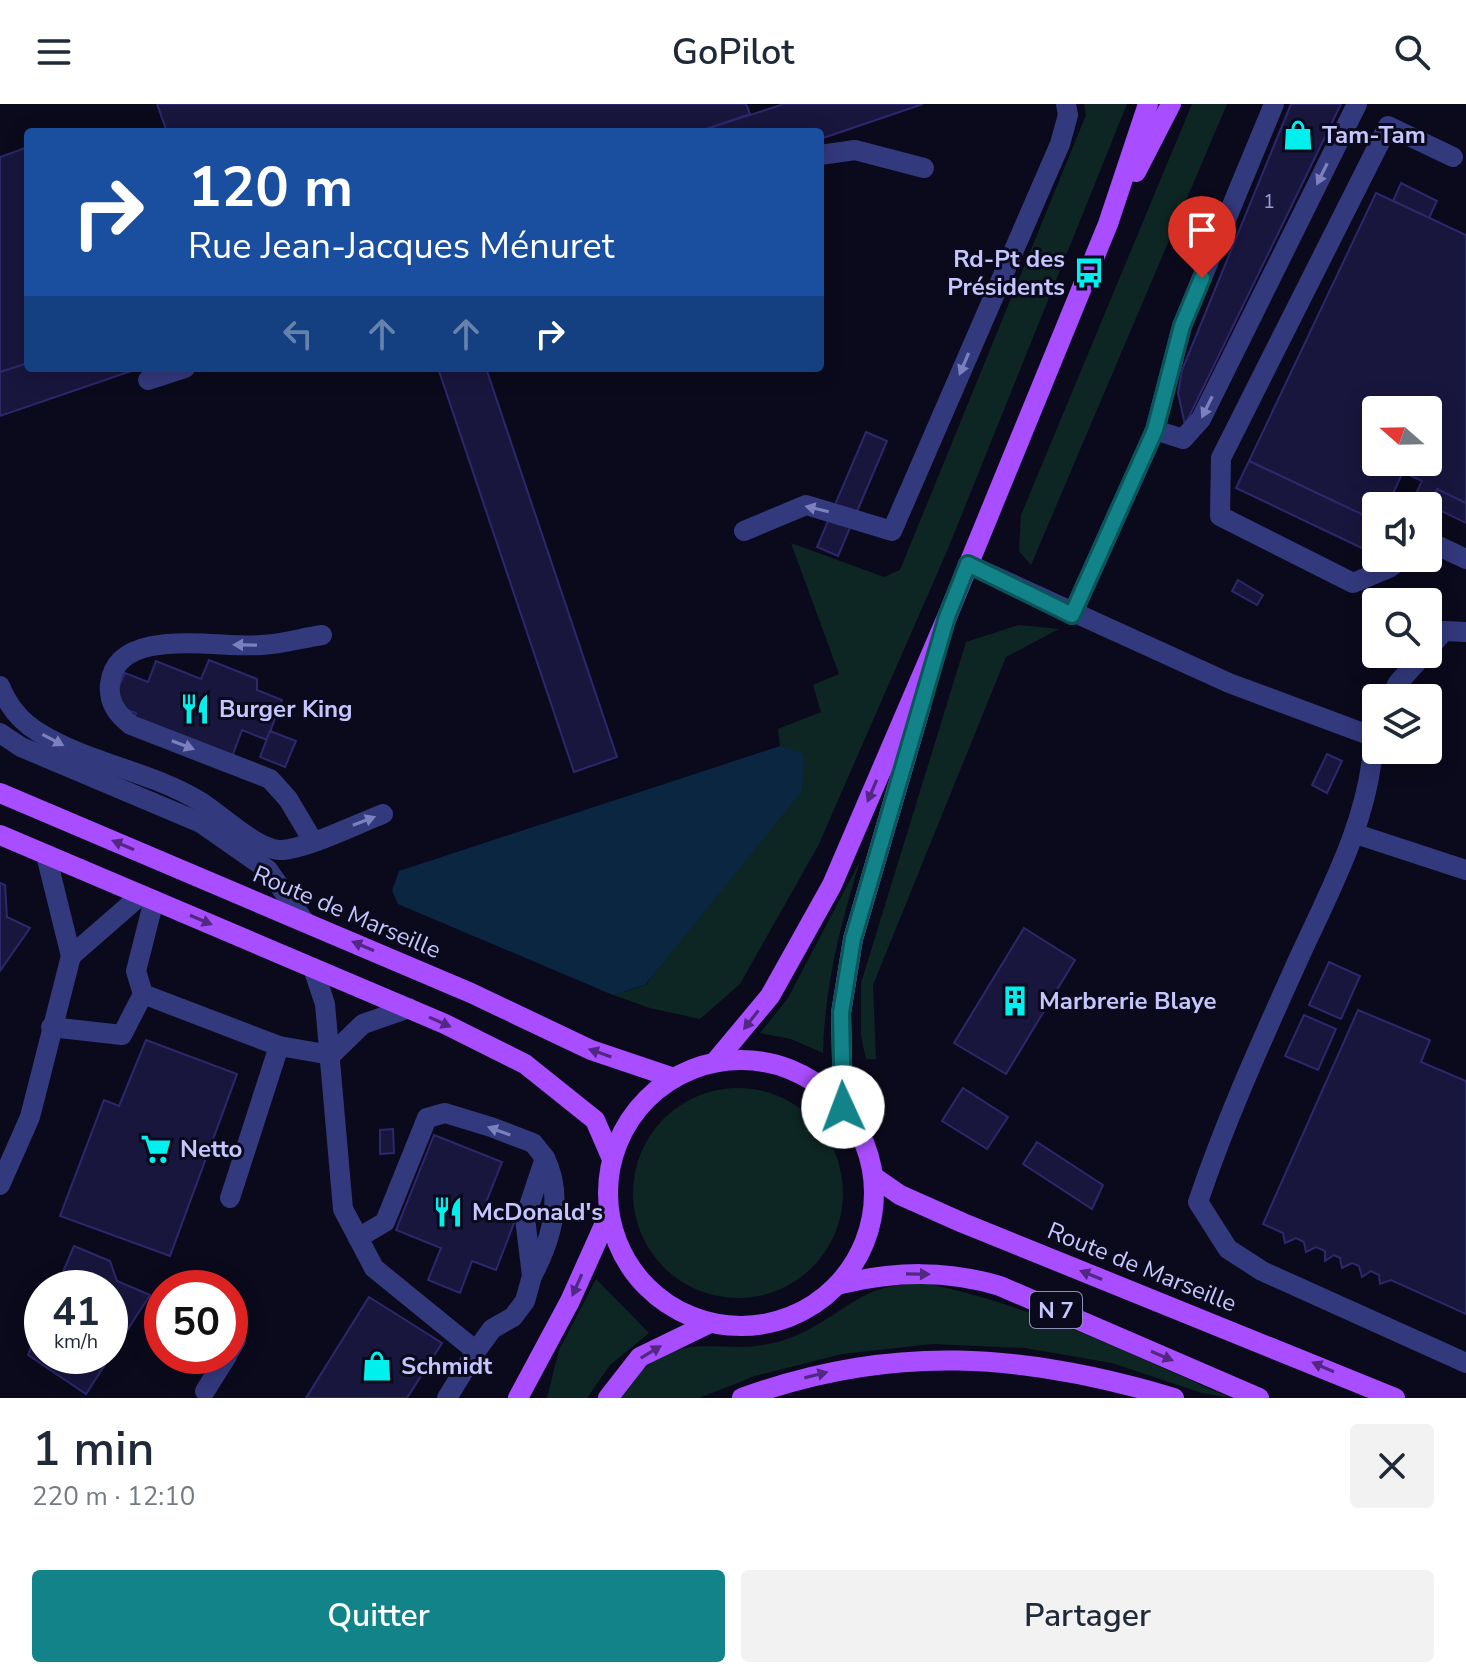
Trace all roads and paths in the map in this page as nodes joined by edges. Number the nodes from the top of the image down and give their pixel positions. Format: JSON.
{"nodes":[{"id":1,"x":1066,"y":104,"type":"edge"},
{"id":2,"x":1148,"y":104,"type":"edge"},
{"id":3,"x":1171,"y":104,"type":"edge"},
{"id":4,"x":1274,"y":104,"type":"edge"},
{"id":5,"x":1357,"y":104,"type":"edge"},
{"id":6,"x":824,"y":154,"type":"edge"},
{"id":7,"x":1453,"y":157,"type":"dead end"},
{"id":8,"x":924,"y":168,"type":"dead end"},
{"id":9,"x":1108,"y":224,"type":"junction"},
{"id":10,"x":173,"y":372,"type":"edge"},
{"id":11,"x":148,"y":380,"type":"dead end"},
{"id":12,"x":1155,"y":430,"type":"junction"},
{"id":13,"x":744,"y":531,"type":"dead end"},
{"id":14,"x":1442,"y":548,"type":"edge"},
{"id":15,"x":1466,"y":559,"type":"edge"},
{"id":16,"x":968,"y":564,"type":"junction"},
{"id":17,"x":1379,"y":572,"type":"edge"},
{"id":18,"x":1072,"y":615,"type":"junction"},
{"id":19,"x":947,"y":617,"type":"junction"},
{"id":20,"x":1465,"y":629,"type":"edge"},
{"id":21,"x":1442,"y":633,"type":"edge"},
{"id":22,"x":322,"y":635,"type":"dead end"},
{"id":23,"x":1411,"y":668,"type":"edge"},
{"id":24,"x":1398,"y":684,"type":"edge"},
{"id":25,"x":0,"y":686,"type":"edge"},
{"id":26,"x":1362,"y":730,"type":"edge"},
{"id":27,"x":0,"y":733,"type":"edge"},
{"id":28,"x":1373,"y":764,"type":"edge"},
{"id":29,"x":0,"y":793,"type":"edge"},
{"id":30,"x":383,"y":814,"type":"dead end"},
{"id":31,"x":1356,"y":834,"type":"junction"},
{"id":32,"x":0,"y":835,"type":"edge"},
{"id":33,"x":313,"y":841,"type":"junction"},
{"id":34,"x":46,"y":855,"type":"junction"},
{"id":35,"x":1466,"y":870,"type":"edge"},
{"id":36,"x":147,"y":898,"type":"junction"},
{"id":37,"x":305,"y":922,"type":"junction"},
{"id":38,"x":71,"y":956,"type":"junction"},
{"id":39,"x":313,"y":968,"type":"junction"},
{"id":40,"x":143,"y":994,"type":"junction"},
{"id":41,"x":409,"y":1008,"type":"junction"},
{"id":42,"x":51,"y":1027,"type":"junction"},
{"id":43,"x":279,"y":1046,"type":"junction"},
{"id":44,"x":331,"y":1055,"type":"junction"},
{"id":45,"x":715,"y":1062,"type":"junction"},
{"id":46,"x":674,"y":1078,"type":"junction"},
{"id":47,"x":843,"y":1107,"type":"junction"},
{"id":48,"x":612,"y":1159,"type":"junction"},
{"id":49,"x":874,"y":1177,"type":"junction"},
{"id":50,"x":0,"y":1185,"type":"edge"},
{"id":51,"x":230,"y":1198,"type":"dead end"},
{"id":52,"x":609,"y":1214,"type":"junction"},
{"id":53,"x":358,"y":1238,"type":"junction"},
{"id":54,"x":841,"y":1284,"type":"junction"},
{"id":55,"x":708,"y":1324,"type":"junction"},
{"id":56,"x":476,"y":1351,"type":"junction"},
{"id":57,"x":1466,"y":1363,"type":"edge"},
{"id":58,"x":216,"y":1374,"type":"edge"},
{"id":59,"x":205,"y":1391,"type":"dead end"},
{"id":60,"x":447,"y":1398,"type":"edge"},
{"id":61,"x":518,"y":1398,"type":"edge"},
{"id":62,"x":608,"y":1398,"type":"edge"},
{"id":63,"x":742,"y":1398,"type":"edge"},
{"id":64,"x":1174,"y":1398,"type":"edge"},
{"id":65,"x":1259,"y":1398,"type":"edge"},
{"id":66,"x":1395,"y":1398,"type":"edge"}],
"edges":[{"from":1,"to":13,"type":"street","one_way":true},
{"from":2,"to":9,"type":"main road"},
{"from":3,"to":9,"type":"main road"},
{"from":4,"to":12,"type":"street"},
{"from":5,"to":12,"type":"street","one_way":true},
{"from":6,"to":8,"type":"street"},
{"from":7,"to":17,"type":"street"},
{"from":9,"to":16,"type":"main road"},
{"from":10,"to":11,"type":"street"},
{"from":12,"to":18,"type":"street"},
{"from":14,"to":15,"type":"street"},
{"from":16,"to":18,"type":"street"},
{"from":16,"to":19,"type":"main road"},
{"from":18,"to":26,"type":"street"},
{"from":19,"to":45,"type":"main road","one_way":true},
{"from":19,"to":47,"type":"main road"},
{"from":20,"to":21,"type":"street"},
{"from":22,"to":33,"type":"street","one_way":true},
{"from":23,"to":24,"type":"street"},
{"from":25,"to":33,"type":"street","one_way":true},
{"from":27,"to":37,"type":"street"},
{"from":28,"to":31,"type":"street"},
{"from":37,"to":29,"type":"main road","name":"Route de Marseille","one_way":true},
{"from":33,"to":30,"type":"street","one_way":true},
{"from":31,"to":35,"type":"street"},
{"from":31,"to":57,"type":"street"},
{"from":32,"to":34,"type":"main road"},
{"from":34,"to":36,"type":"main road"},
{"from":34,"to":38,"type":"street"},
{"from":36,"to":38,"type":"street"},
{"from":36,"to":39,"type":"main road","one_way":true},
{"from":36,"to":40,"type":"street"},
{"from":46,"to":37,"type":"main road","name":"Route de Marseille","one_way":true},
{"from":38,"to":42,"type":"street"},
{"from":39,"to":41,"type":"main road"},
{"from":39,"to":44,"type":"street"},
{"from":40,"to":42,"type":"street"},
{"from":40,"to":43,"type":"street"},
{"from":41,"to":44,"type":"street"},
{"from":41,"to":48,"type":"main road","one_way":true},
{"from":42,"to":50,"type":"street"},
{"from":43,"to":44,"type":"street"},
{"from":43,"to":51,"type":"street"},
{"from":44,"to":53,"type":"street"},
{"from":45,"to":46,"type":"main road"},
{"from":45,"to":47,"type":"main road"},
{"from":46,"to":48,"type":"main road"},
{"from":47,"to":49,"type":"main road"},
{"from":48,"to":52,"type":"main road"},
{"from":49,"to":54,"type":"main road"},
{"from":66,"to":49,"type":"main road","name":"Route de Marseille","number":"N 7","one_way":true},
{"from":52,"to":55,"type":"main road"},
{"from":52,"to":61,"type":"main road","one_way":true},
{"from":53,"to":56,"type":"street"},
{"from":56,"to":53,"type":"street","one_way":true},
{"from":54,"to":55,"type":"main road"},
{"from":54,"to":65,"type":"main road","number":"N 7","one_way":true},
{"from":62,"to":55,"type":"main road","one_way":true},
{"from":56,"to":60,"type":"street"},
{"from":58,"to":59,"type":"street"},
{"from":63,"to":64,"type":"main road","one_way":true}]}
